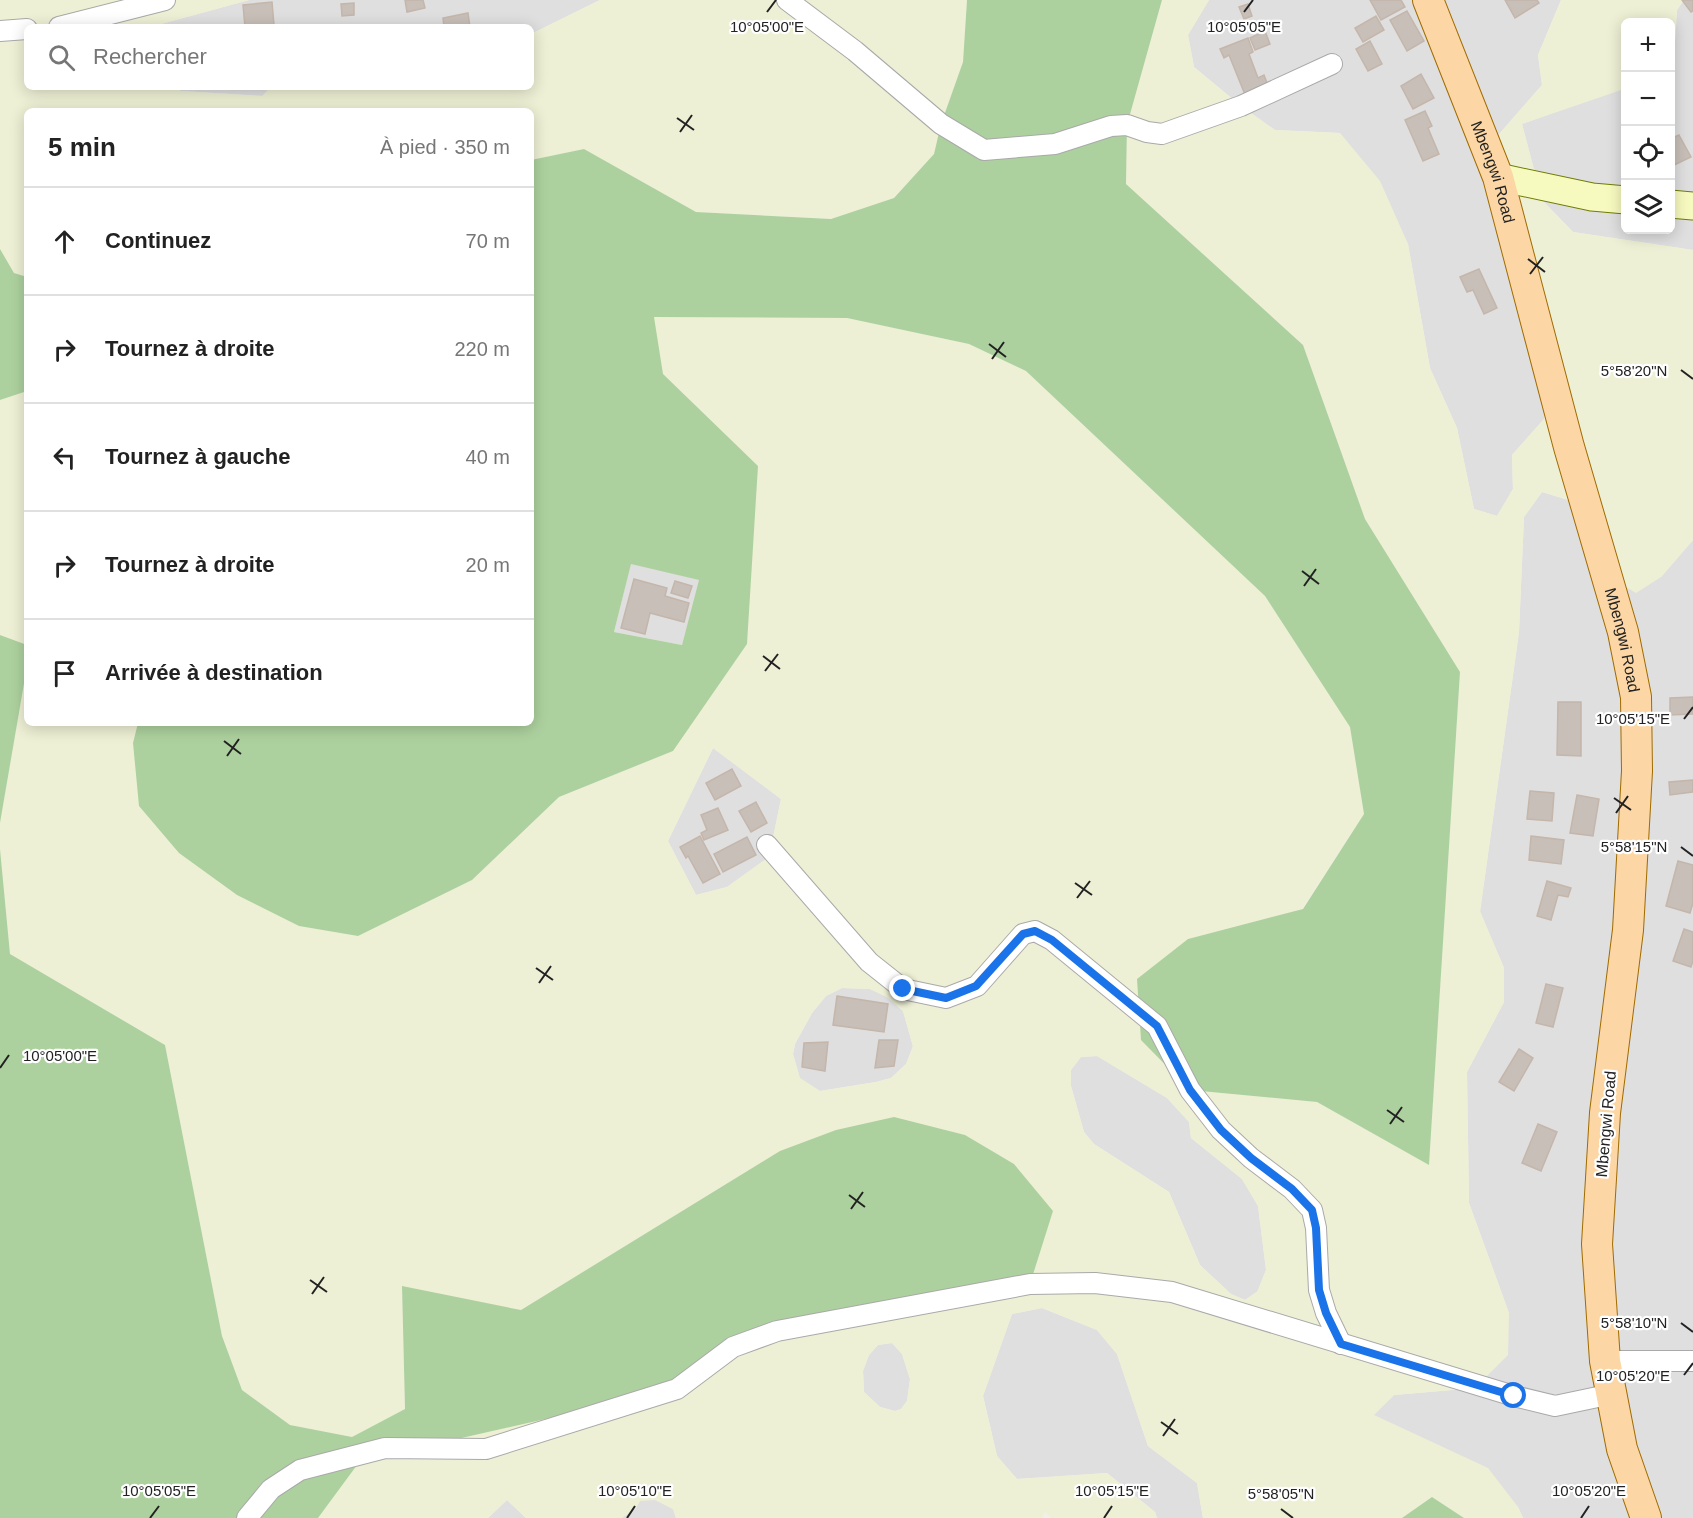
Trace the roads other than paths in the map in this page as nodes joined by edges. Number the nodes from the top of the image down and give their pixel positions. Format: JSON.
{"nodes":[{"id":1,"x":165,"y":0,"type":"edge"},
{"id":2,"x":787,"y":0,"type":"edge"},
{"id":3,"x":1428,"y":0,"type":"edge"},
{"id":4,"x":71,"y":24,"type":"edge"},
{"id":5,"x":24,"y":29,"type":"edge"},
{"id":6,"x":0,"y":31,"type":"edge"},
{"id":7,"x":1332,"y":64,"type":"dead end"},
{"id":8,"x":1498,"y":177,"type":"junction"},
{"id":9,"x":1621,"y":200,"type":"edge"},
{"id":10,"x":1675,"y":204,"type":"edge"},
{"id":11,"x":1693,"y":206,"type":"edge"},
{"id":12,"x":767,"y":844,"type":"dead end"},
{"id":13,"x":1341,"y":1344,"type":"junction"},
{"id":14,"x":1693,"y":1360,"type":"edge"},
{"id":15,"x":1605,"y":1361,"type":"junction"},
{"id":16,"x":1612,"y":1394,"type":"junction"},
{"id":17,"x":247,"y":1518,"type":"edge"},
{"id":18,"x":1646,"y":1518,"type":"edge"}],
"edges":[{"from":1,"to":4,"type":"street"},
{"from":2,"to":7,"type":"street"},
{"from":3,"to":8,"type":"main road","name":"Mbengwi Road"},
{"from":5,"to":6,"type":"street"},
{"from":8,"to":9,"type":"street"},
{"from":8,"to":15,"type":"main road","name":"Mbengwi Road"},
{"from":10,"to":11,"type":"street"},
{"from":12,"to":13,"type":"street"},
{"from":13,"to":16,"type":"street"},
{"from":13,"to":17,"type":"street"},
{"from":14,"to":15,"type":"street"},
{"from":15,"to":16,"type":"main road","name":"Mbengwi Road"},
{"from":16,"to":18,"type":"main road","name":"Mbengwi Road"}]}
